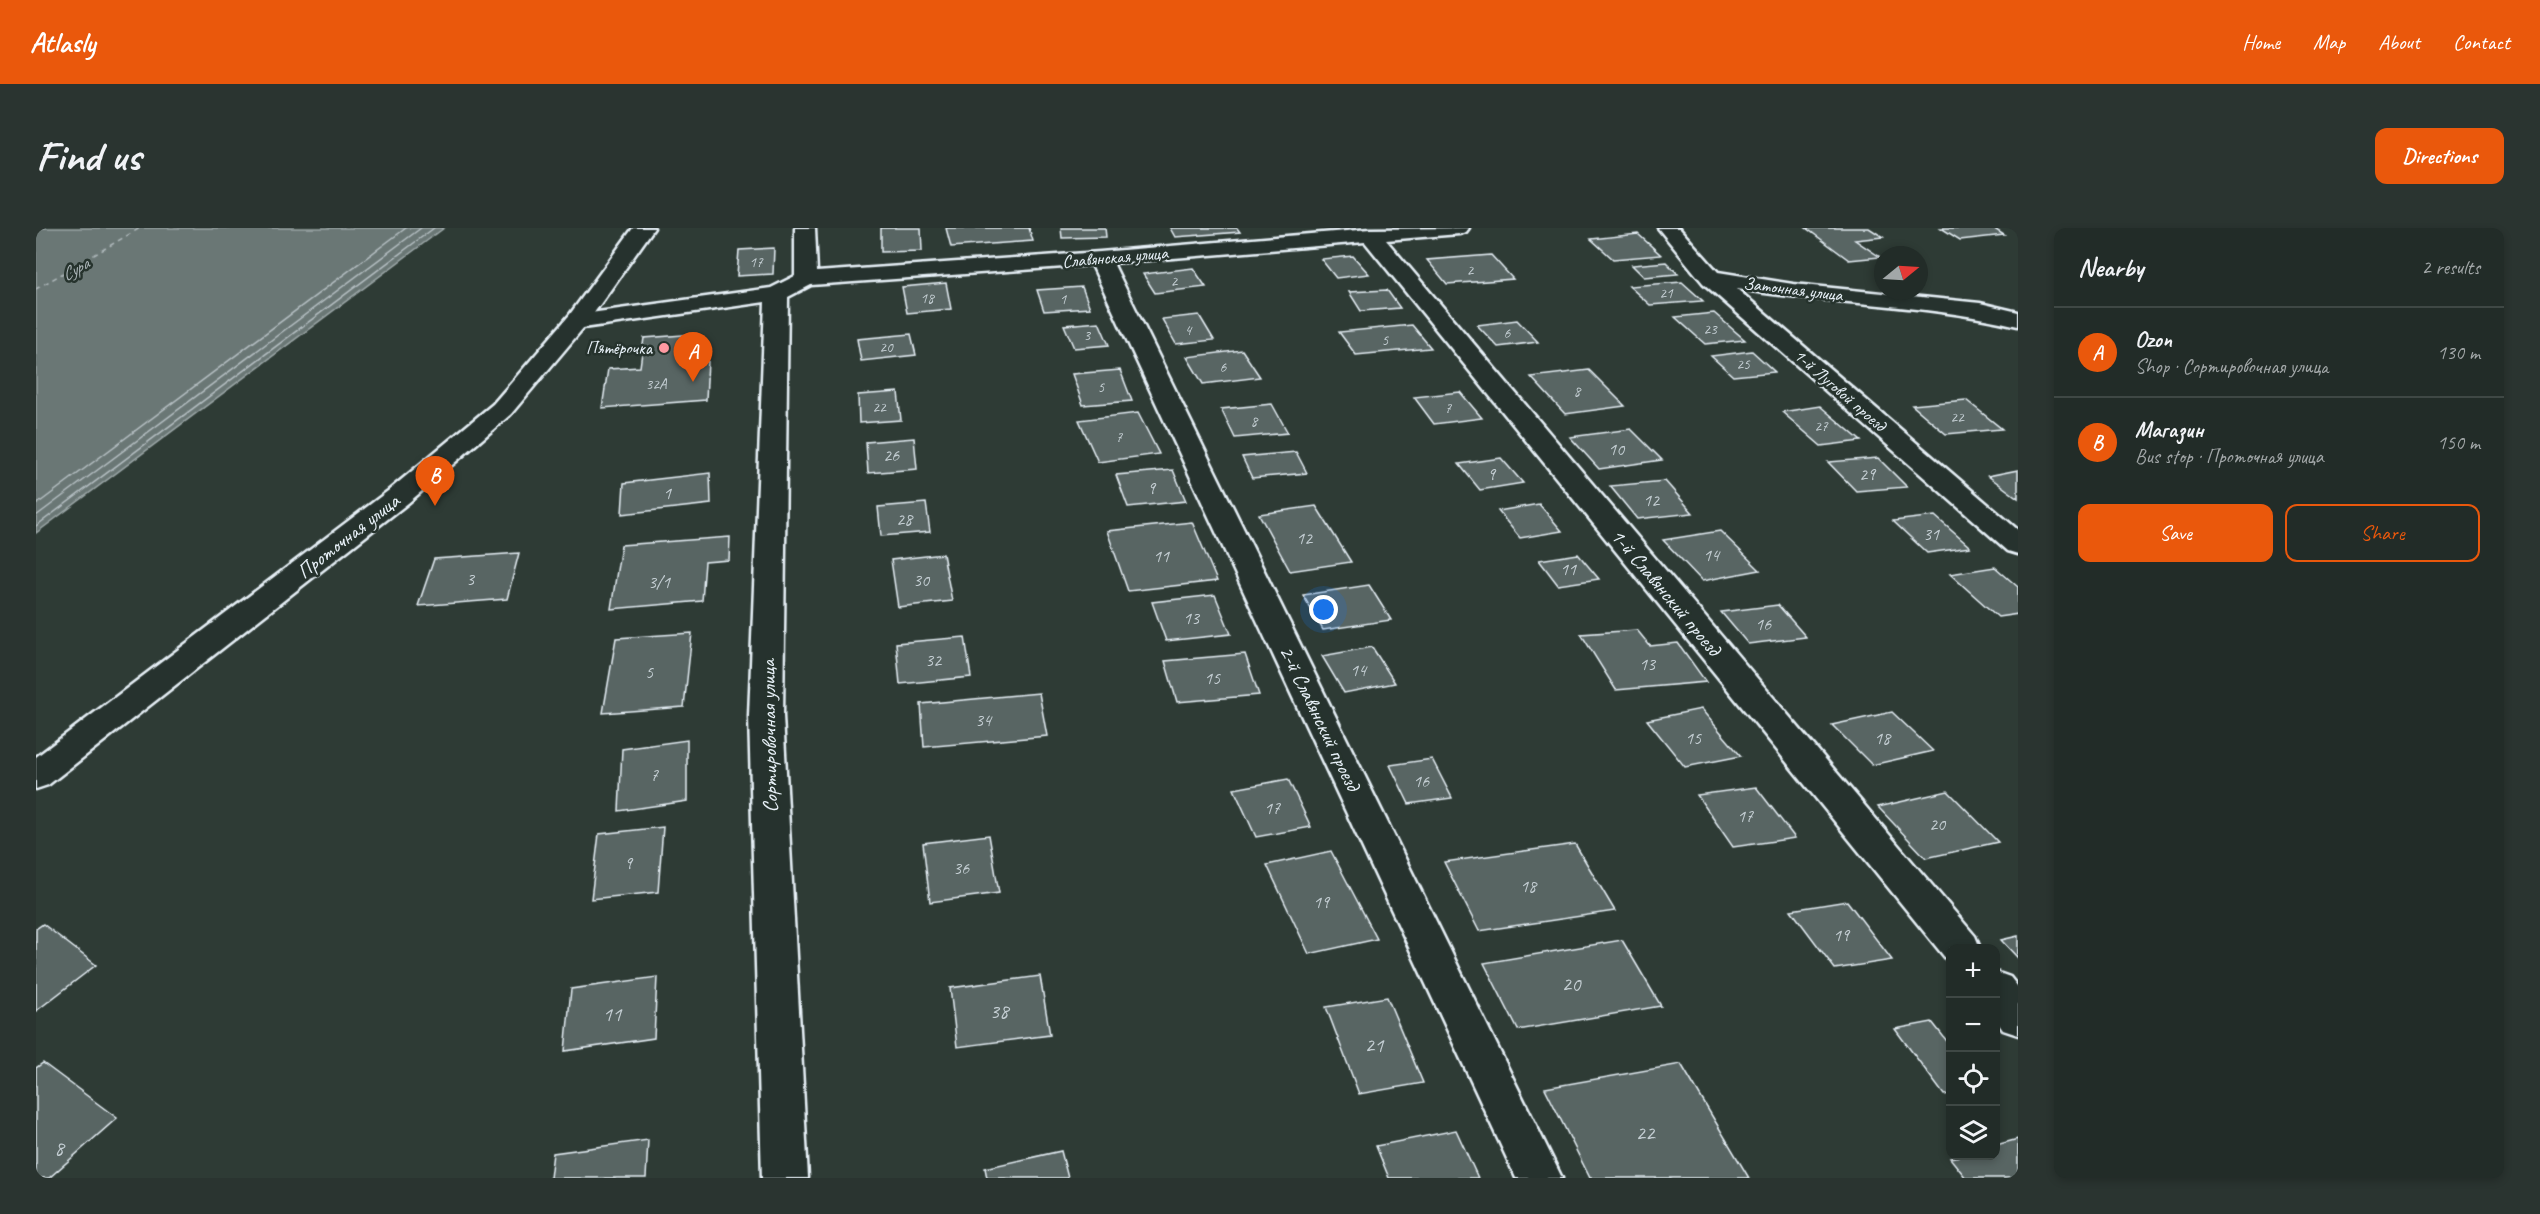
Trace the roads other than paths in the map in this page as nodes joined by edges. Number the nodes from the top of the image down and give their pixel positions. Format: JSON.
{"nodes":[{"id":1,"x":644,"y":228,"type":"edge"},
{"id":2,"x":805,"y":228,"type":"edge"},
{"id":3,"x":1459,"y":228,"type":"edge"},
{"id":4,"x":1668,"y":228,"type":"edge"},
{"id":5,"x":1370,"y":235,"type":"junction"},
{"id":6,"x":1100,"y":258,"type":"junction"},
{"id":7,"x":1711,"y":278,"type":"junction"},
{"id":8,"x":791,"y":287,"type":"junction"},
{"id":9,"x":2018,"y":319,"type":"edge"},
{"id":10,"x":576,"y":322,"type":"junction"},
{"id":11,"x":2018,"y":545,"type":"edge"},
{"id":12,"x":36,"y":776,"type":"edge"},
{"id":13,"x":1958,"y":944,"type":"edge"},
{"id":14,"x":2000,"y":996,"type":"edge"},
{"id":15,"x":2018,"y":1017,"type":"edge"},
{"id":16,"x":785,"y":1178,"type":"edge"},
{"id":17,"x":1539,"y":1178,"type":"edge"}],
"edges":[{"from":1,"to":10,"type":"street","name":"Проточная улица"},
{"from":2,"to":8,"type":"street","name":"Сортировочная улица"},
{"from":3,"to":5,"type":"street","name":"Славянская улица"},
{"from":4,"to":7,"type":"street","name":"1-й Луговой проезд"},
{"from":5,"to":6,"type":"street","name":"Славянская улица"},
{"from":5,"to":13,"type":"street","name":"1-й Славянский проезд"},
{"from":6,"to":8,"type":"street","name":"Славянская улица"},
{"from":6,"to":17,"type":"street","name":"2-й Славянский проезд"},
{"from":7,"to":9,"type":"street","name":"Затонная улица"},
{"from":7,"to":11,"type":"street","name":"1-й Луговой проезд"},
{"from":8,"to":10,"type":"street","name":"Славянская улица"},
{"from":8,"to":16,"type":"street","name":"Сортировочная улица"},
{"from":10,"to":12,"type":"street","name":"Проточная улица"},
{"from":14,"to":15,"type":"street"}]}
